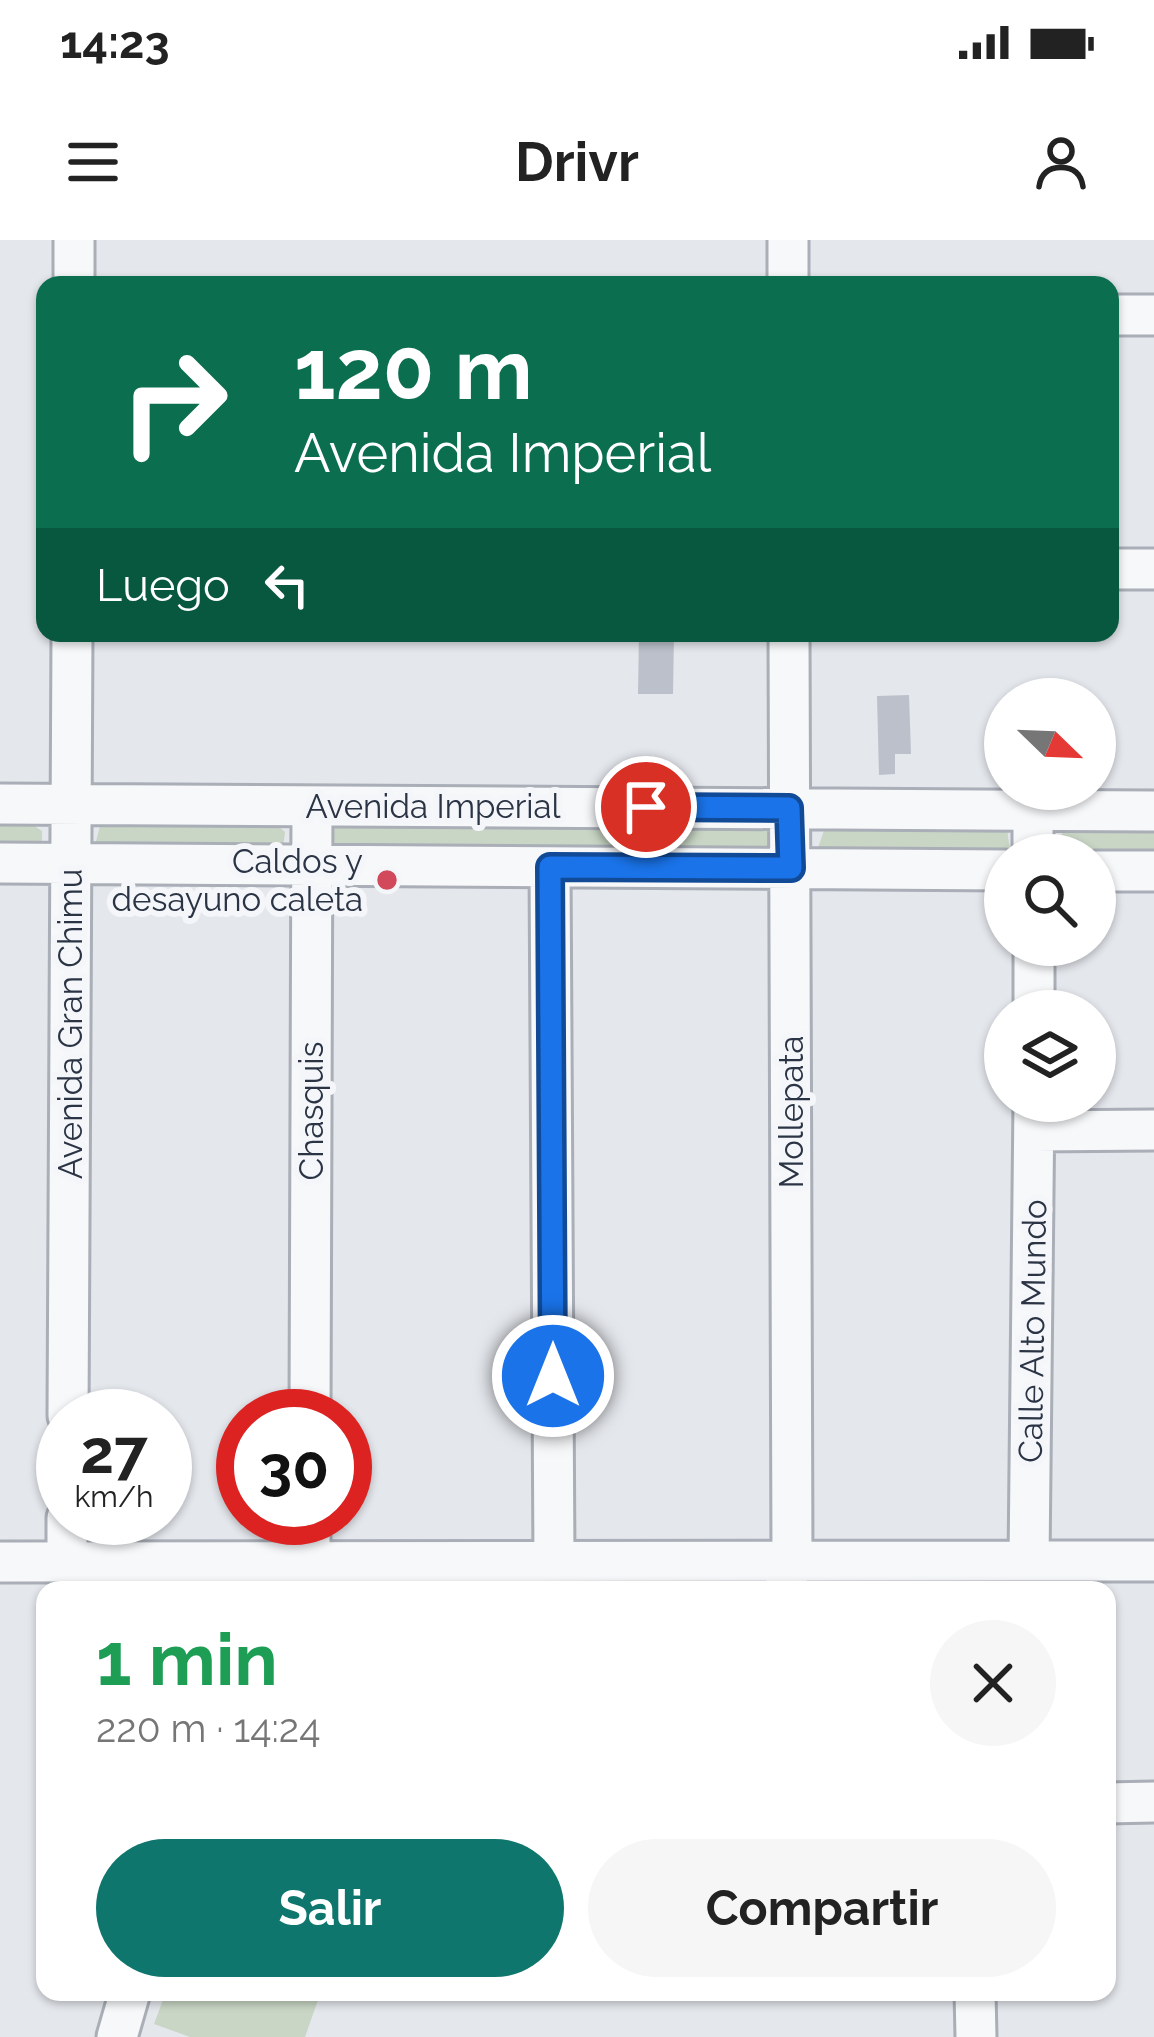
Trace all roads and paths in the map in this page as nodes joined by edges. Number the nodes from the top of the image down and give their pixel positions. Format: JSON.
{"nodes":[{"id":1,"x":74,"y":240,"type":"edge"},
{"id":2,"x":788,"y":240,"type":"edge"},
{"id":3,"x":74,"y":276,"type":"edge"},
{"id":4,"x":788,"y":276,"type":"edge"},
{"id":5,"x":1119,"y":315,"type":"edge"},
{"id":6,"x":1154,"y":315,"type":"edge"},
{"id":7,"x":1119,"y":569,"type":"edge"},
{"id":8,"x":1154,"y":569,"type":"edge"},
{"id":9,"x":72,"y":642,"type":"edge"},
{"id":10,"x":789,"y":642,"type":"edge"},
{"id":11,"x":0,"y":804,"type":"edge"},
{"id":12,"x":71,"y":805,"type":"junction"},
{"id":13,"x":312,"y":806,"type":"junction"},
{"id":14,"x":789,"y":808,"type":"junction"},
{"id":15,"x":984,"y":809,"type":"edge"},
{"id":16,"x":1094,"y":810,"type":"edge"},
{"id":17,"x":1154,"y":811,"type":"edge"},
{"id":18,"x":0,"y":863,"type":"edge"},
{"id":19,"x":70,"y":863,"type":"junction"},
{"id":20,"x":311,"y":865,"type":"junction"},
{"id":21,"x":550,"y":867,"type":"junction"},
{"id":22,"x":791,"y":868,"type":"junction"},
{"id":23,"x":984,"y":870,"type":"edge"},
{"id":24,"x":1116,"y":871,"type":"edge"},
{"id":25,"x":1154,"y":871,"type":"edge"},
{"id":26,"x":1034,"y":1122,"type":"edge"},
{"id":27,"x":1085,"y":1122,"type":"edge"},
{"id":28,"x":1154,"y":1130,"type":"edge"},
{"id":29,"x":68,"y":1389,"type":"edge"},
{"id":30,"x":310,"y":1389,"type":"edge"},
{"id":31,"x":67,"y":1545,"type":"edge"},
{"id":32,"x":310,"y":1545,"type":"edge"},
{"id":33,"x":1029,"y":1561,"type":"junction"},
{"id":34,"x":1154,"y":1561,"type":"edge"},
{"id":35,"x":0,"y":1562,"type":"edge"},
{"id":36,"x":67,"y":1562,"type":"junction"},
{"id":37,"x":310,"y":1562,"type":"junction"},
{"id":38,"x":554,"y":1562,"type":"junction"},
{"id":39,"x":788,"y":1576,"type":"edge"},
{"id":40,"x":1154,"y":1802,"type":"edge"},
{"id":41,"x":1116,"y":1803,"type":"edge"},
{"id":42,"x":127,"y":2001,"type":"edge"},
{"id":43,"x":975,"y":2001,"type":"edge"},
{"id":44,"x":117,"y":2037,"type":"edge"},
{"id":45,"x":976,"y":2037,"type":"edge"}],
"edges":[{"from":1,"to":3,"type":"street"},
{"from":2,"to":4,"type":"street"},
{"from":5,"to":6,"type":"street"},
{"from":7,"to":8,"type":"street"},
{"from":9,"to":12,"type":"street","name":"Avenida Gran Chimu"},
{"from":10,"to":14,"type":"street","name":"Mollepata"},
{"from":11,"to":12,"type":"street","name":"Avenida Imperial"},
{"from":12,"to":13,"type":"street","name":"Avenida Imperial"},
{"from":12,"to":19,"type":"street","name":"Avenida Gran Chimu"},
{"from":13,"to":14,"type":"street","name":"Avenida Imperial"},
{"from":13,"to":20,"type":"street","name":"Chasquis"},
{"from":14,"to":15,"type":"street","name":"Avenida Imperial"},
{"from":14,"to":22,"type":"street","name":"Mollepata"},
{"from":16,"to":17,"type":"street","name":"Avenida Imperial"},
{"from":18,"to":19,"type":"street","name":"Avenida Imperial"},
{"from":19,"to":20,"type":"street","name":"Avenida Imperial"},
{"from":19,"to":29,"type":"street","name":"Avenida Gran Chimu"},
{"from":20,"to":21,"type":"street","name":"Avenida Imperial"},
{"from":20,"to":30,"type":"street","name":"Chasquis"},
{"from":21,"to":22,"type":"street","name":"Avenida Imperial"},
{"from":21,"to":38,"type":"street"},
{"from":22,"to":23,"type":"street","name":"Avenida Imperial"},
{"from":22,"to":39,"type":"street","name":"Mollepata"},
{"from":24,"to":25,"type":"street"},
{"from":26,"to":33,"type":"street","name":"Calle Alto Mundo"},
{"from":27,"to":28,"type":"street"},
{"from":31,"to":36,"type":"street"},
{"from":32,"to":37,"type":"street"},
{"from":33,"to":34,"type":"street"},
{"from":33,"to":39,"type":"street"},
{"from":35,"to":36,"type":"street"},
{"from":36,"to":37,"type":"street"},
{"from":37,"to":38,"type":"street"},
{"from":38,"to":39,"type":"street"},
{"from":40,"to":41,"type":"street"},
{"from":42,"to":44,"type":"street"},
{"from":43,"to":45,"type":"street"}]}
